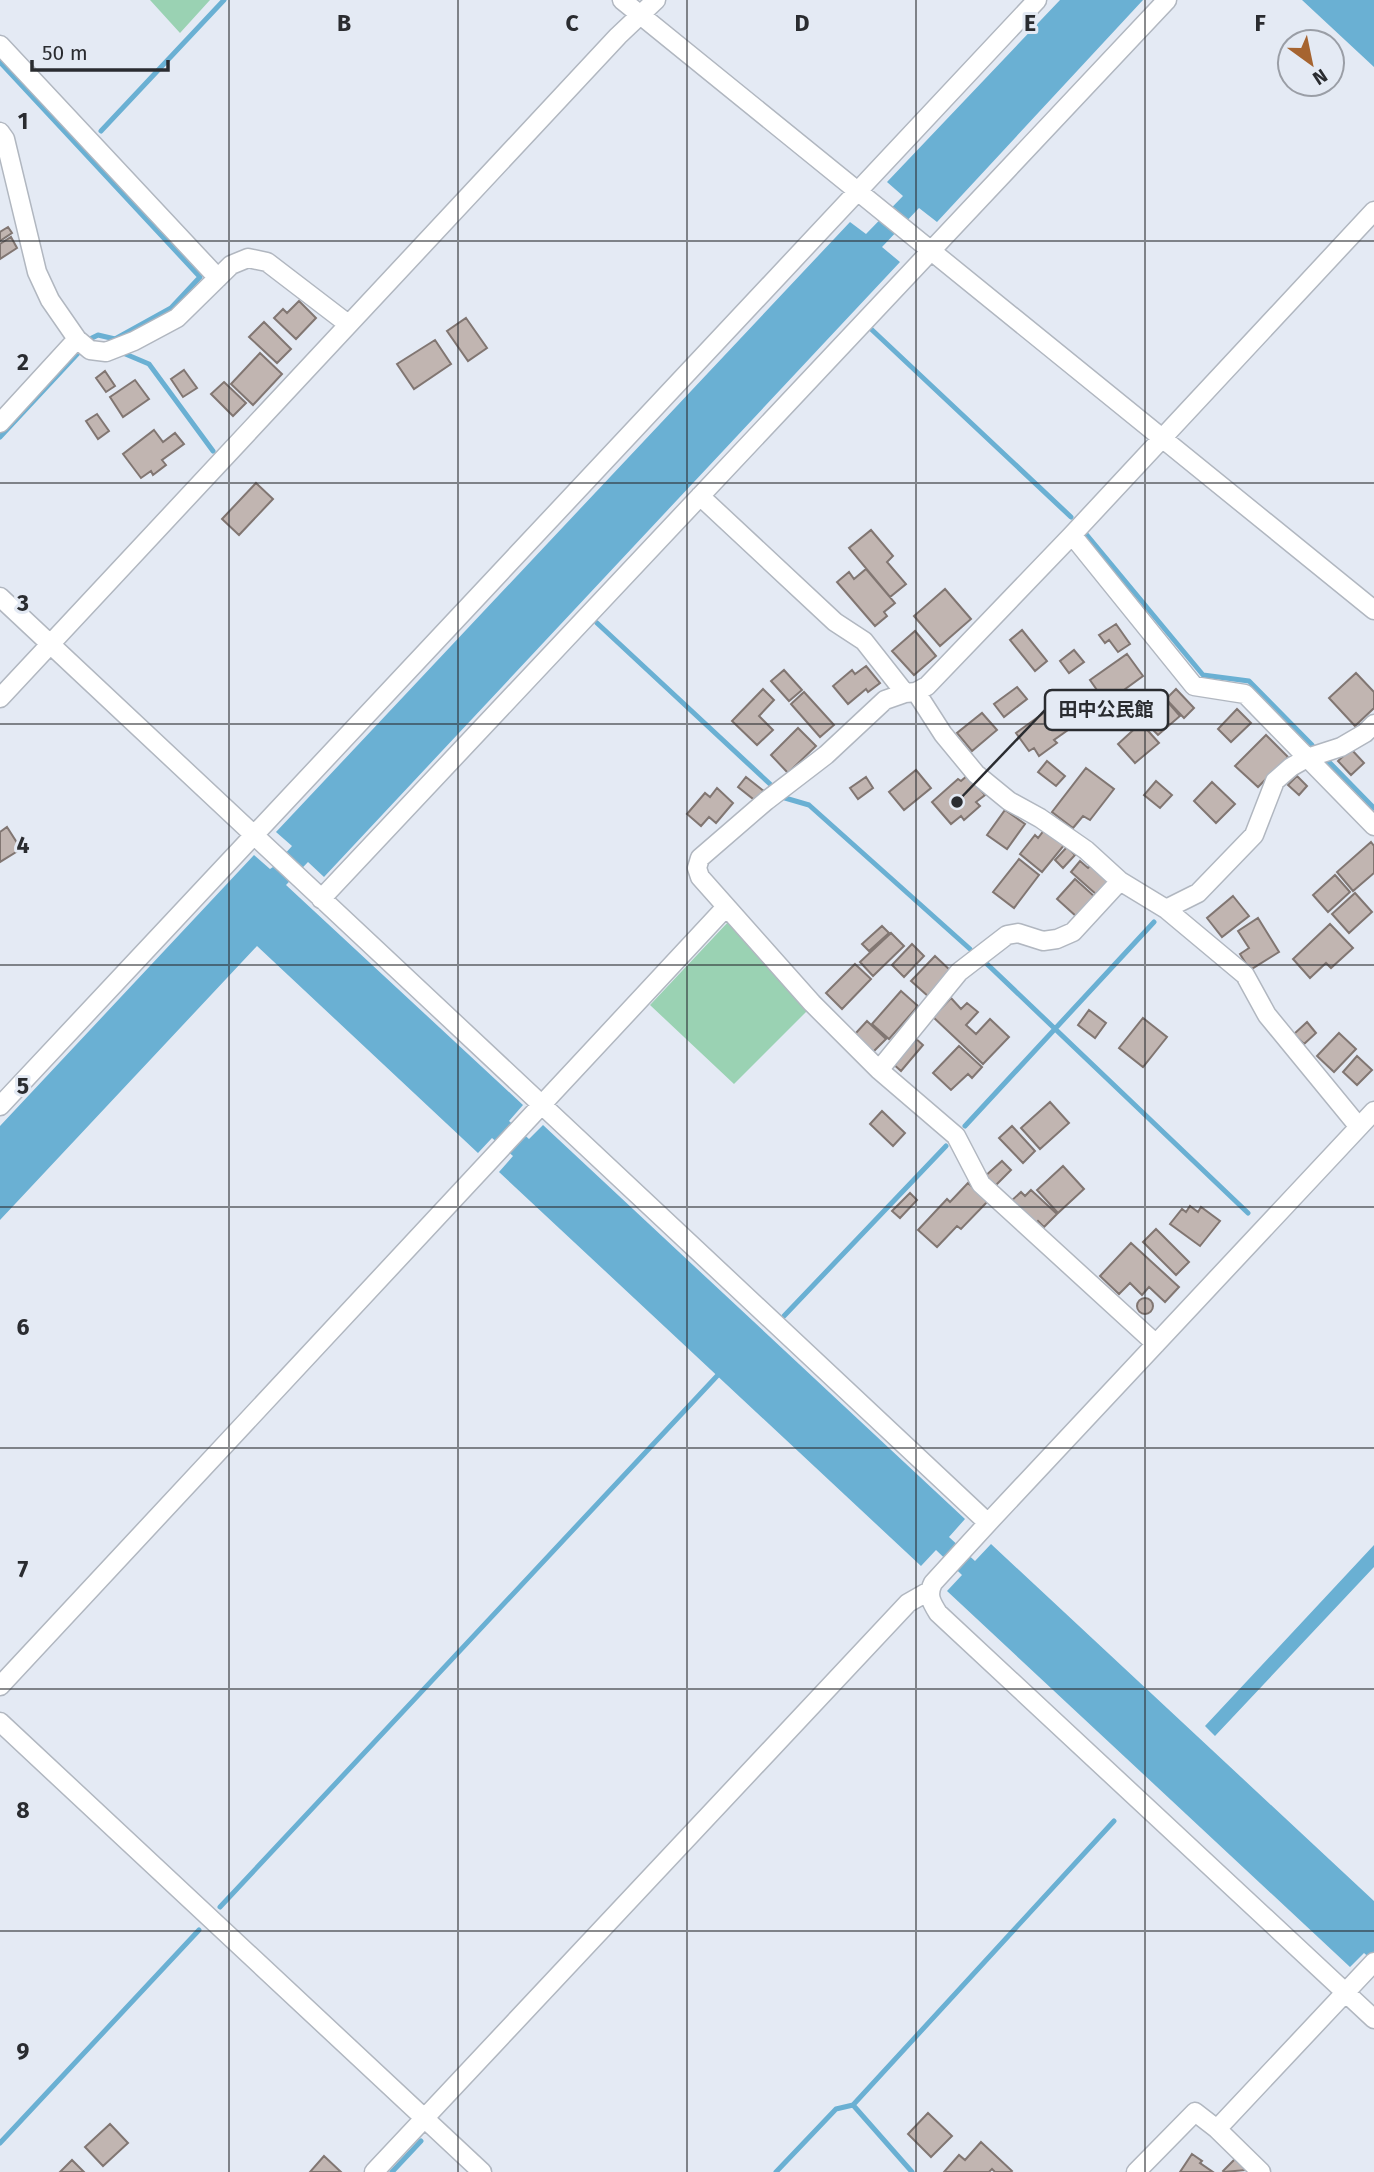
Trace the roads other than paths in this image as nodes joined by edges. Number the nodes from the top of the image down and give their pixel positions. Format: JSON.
{"nodes":[{"id":1,"x":622,"y":0,"type":"edge"},
{"id":2,"x":656,"y":0,"type":"edge"},
{"id":3,"x":1037,"y":0,"type":"edge"},
{"id":4,"x":1167,"y":0,"type":"edge"},
{"id":5,"x":641,"y":15,"type":"junction"},
{"id":6,"x":0,"y":45,"type":"edge"},
{"id":7,"x":0,"y":132,"type":"edge"},
{"id":8,"x":859,"y":191,"type":"junction"},
{"id":9,"x":1374,"y":211,"type":"edge"},
{"id":10,"x":932,"y":250,"type":"junction"},
{"id":11,"x":218,"y":278,"type":"junction"},
{"id":12,"x":348,"y":324,"type":"junction"},
{"id":13,"x":77,"y":340,"type":"junction"},
{"id":14,"x":0,"y":422,"type":"edge"},
{"id":15,"x":1163,"y":437,"type":"junction"},
{"id":16,"x":700,"y":496,"type":"junction"},
{"id":17,"x":1072,"y":535,"type":"junction"},
{"id":18,"x":0,"y":597,"type":"edge"},
{"id":19,"x":1374,"y":610,"type":"edge"},
{"id":20,"x":51,"y":643,"type":"junction"},
{"id":21,"x":910,"y":693,"type":"junction"},
{"id":22,"x":0,"y":698,"type":"edge"},
{"id":23,"x":1374,"y":723,"type":"edge"},
{"id":24,"x":1307,"y":758,"type":"junction"},
{"id":25,"x":1374,"y":826,"type":"edge"},
{"id":26,"x":252,"y":835,"type":"junction"},
{"id":27,"x":1120,"y":881,"type":"junction"},
{"id":28,"x":321,"y":899,"type":"junction"},
{"id":29,"x":726,"y":907,"type":"junction"},
{"id":30,"x":1166,"y":909,"type":"junction"},
{"id":31,"x":879,"y":1070,"type":"junction"},
{"id":32,"x":543,"y":1105,"type":"junction"},
{"id":33,"x":0,"y":1106,"type":"edge"},
{"id":34,"x":1374,"y":1111,"type":"edge"},
{"id":35,"x":1359,"y":1127,"type":"junction"},
{"id":36,"x":1156,"y":1344,"type":"junction"},
{"id":37,"x":988,"y":1523,"type":"junction"},
{"id":38,"x":929,"y":1591,"type":"junction"},
{"id":39,"x":0,"y":1686,"type":"edge"},
{"id":40,"x":0,"y":1722,"type":"edge"},
{"id":41,"x":1373,"y":1963,"type":"edge"},
{"id":42,"x":1345,"y":1992,"type":"junction"},
{"id":43,"x":1374,"y":2019,"type":"edge"},
{"id":44,"x":424,"y":2119,"type":"junction"},
{"id":45,"x":1217,"y":2129,"type":"junction"},
{"id":46,"x":374,"y":2172,"type":"edge"},
{"id":47,"x":482,"y":2172,"type":"edge"},
{"id":48,"x":1136,"y":2172,"type":"edge"},
{"id":49,"x":1261,"y":2172,"type":"edge"}],
"edges":[{"from":1,"to":5,"type":"street"},
{"from":2,"to":5,"type":"street"},
{"from":3,"to":8,"type":"street"},
{"from":4,"to":10,"type":"street"},
{"from":5,"to":8,"type":"street"},
{"from":5,"to":12,"type":"street"},
{"from":6,"to":11,"type":"street"},
{"from":7,"to":13,"type":"street"},
{"from":8,"to":10,"type":"street"},
{"from":8,"to":26,"type":"street"},
{"from":9,"to":15,"type":"street"},
{"from":10,"to":15,"type":"street"},
{"from":10,"to":16,"type":"street"},
{"from":11,"to":12,"type":"street"},
{"from":11,"to":13,"type":"street"},
{"from":12,"to":20,"type":"street"},
{"from":13,"to":14,"type":"street"},
{"from":15,"to":17,"type":"street"},
{"from":15,"to":19,"type":"street"},
{"from":16,"to":21,"type":"street"},
{"from":16,"to":28,"type":"street"},
{"from":17,"to":21,"type":"street"},
{"from":17,"to":24,"type":"street"},
{"from":18,"to":20,"type":"street"},
{"from":20,"to":22,"type":"street"},
{"from":20,"to":26,"type":"street"},
{"from":21,"to":27,"type":"street"},
{"from":21,"to":29,"type":"street"},
{"from":23,"to":24,"type":"street"},
{"from":24,"to":25,"type":"street"},
{"from":24,"to":30,"type":"street"},
{"from":26,"to":28,"type":"street"},
{"from":26,"to":33,"type":"street"},
{"from":27,"to":30,"type":"street"},
{"from":27,"to":31,"type":"street"},
{"from":28,"to":32,"type":"street"},
{"from":29,"to":31,"type":"street"},
{"from":29,"to":32,"type":"street"},
{"from":30,"to":35,"type":"street"},
{"from":31,"to":36,"type":"street"},
{"from":32,"to":37,"type":"street"},
{"from":32,"to":39,"type":"street"},
{"from":34,"to":35,"type":"street"},
{"from":35,"to":36,"type":"street"},
{"from":36,"to":37,"type":"street"},
{"from":37,"to":38,"type":"street"},
{"from":38,"to":42,"type":"street"},
{"from":38,"to":44,"type":"street"},
{"from":40,"to":44,"type":"street"},
{"from":41,"to":42,"type":"street"},
{"from":42,"to":43,"type":"street"},
{"from":42,"to":45,"type":"street"},
{"from":44,"to":46,"type":"street"},
{"from":44,"to":47,"type":"street"},
{"from":45,"to":48,"type":"street"},
{"from":45,"to":49,"type":"street"}]}
